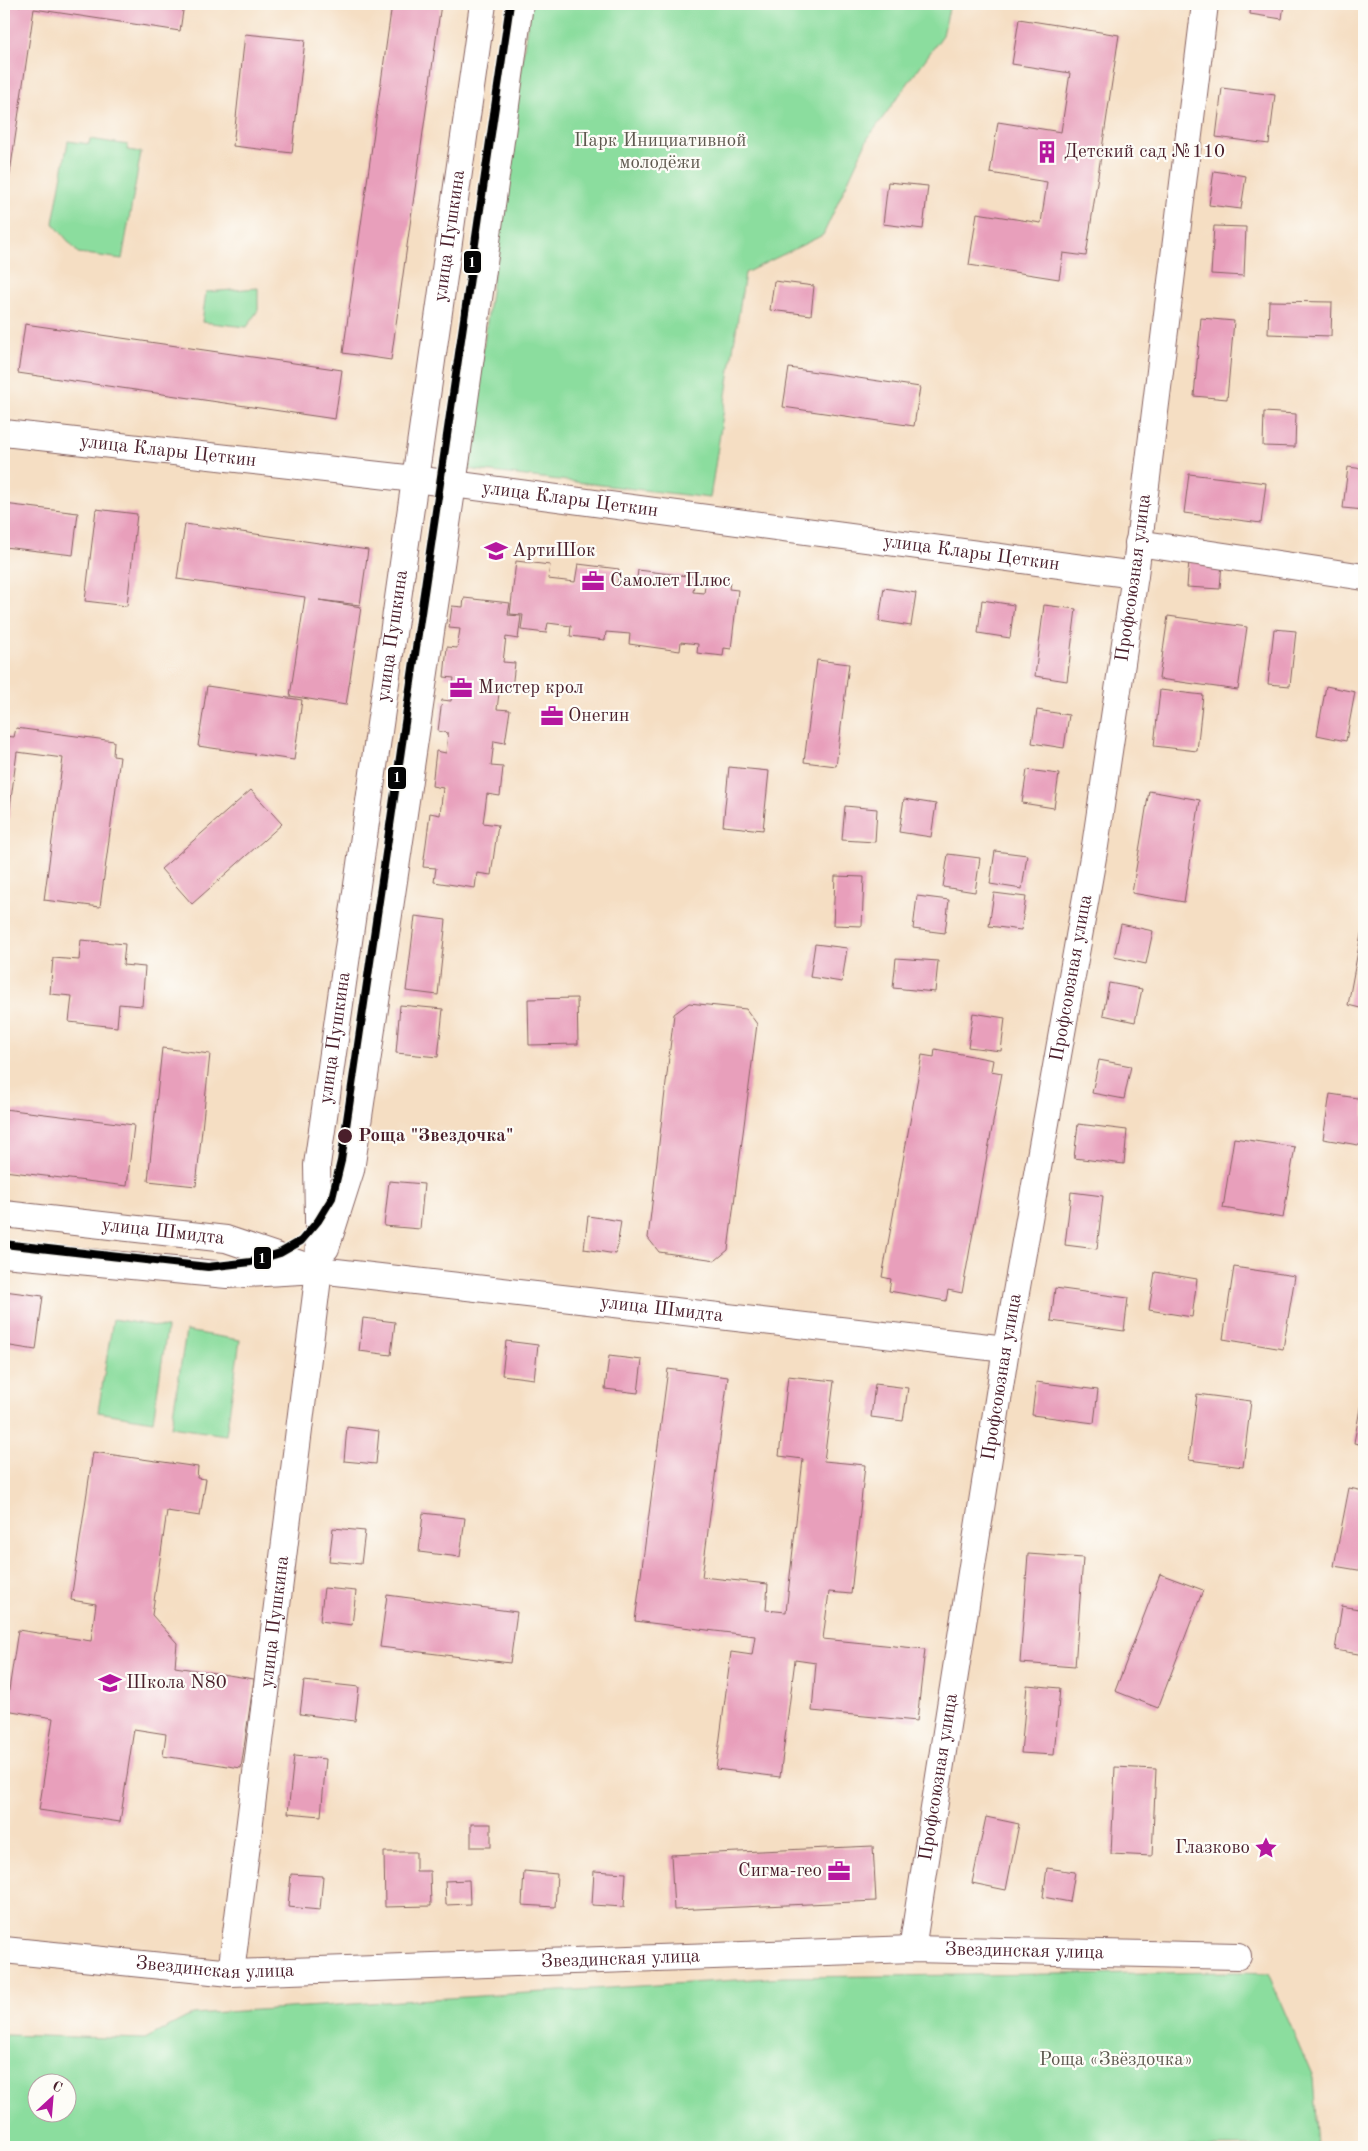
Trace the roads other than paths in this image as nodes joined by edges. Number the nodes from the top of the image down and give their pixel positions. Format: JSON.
{"nodes":[{"id":1,"x":483,"y":4,"type":"edge"},
{"id":2,"x":520,"y":4,"type":"edge"},
{"id":3,"x":1205,"y":4,"type":"edge"},
{"id":4,"x":4,"y":433,"type":"edge"},
{"id":5,"x":414,"y":479,"type":"junction"},
{"id":6,"x":453,"y":484,"type":"junction"},
{"id":7,"x":1138,"y":543,"type":"junction"},
{"id":8,"x":1135,"y":575,"type":"junction"},
{"id":9,"x":1364,"y":576,"type":"edge"},
{"id":10,"x":4,"y":1214,"type":"edge"},
{"id":11,"x":4,"y":1254,"type":"edge"},
{"id":12,"x":318,"y":1270,"type":"junction"},
{"id":13,"x":1006,"y":1349,"type":"junction"},
{"id":14,"x":4,"y":1950,"type":"edge"},
{"id":15,"x":912,"y":1950,"type":"junction"},
{"id":16,"x":1238,"y":1956,"type":"dead end"},
{"id":17,"x":230,"y":1973,"type":"junction"}],
"edges":[{"from":1,"to":5,"type":"street","name":"улица Пушкина"},
{"from":2,"to":6,"type":"street","name":"улица Пушкина"},
{"from":3,"to":7,"type":"street","name":"Профсоюзная улица"},
{"from":4,"to":5,"type":"street","name":"улица Клары Цеткин"},
{"from":5,"to":6,"type":"street","name":"улица Клары Цеткин"},
{"from":5,"to":12,"type":"street","name":"улица Пушкина"},
{"from":6,"to":8,"type":"street","name":"улица Клары Цеткин"},
{"from":6,"to":12,"type":"street","name":"улица Пушкина"},
{"from":7,"to":8,"type":"street","name":"Профсоюзная улица"},
{"from":7,"to":9,"type":"street"},
{"from":8,"to":13,"type":"street","name":"Профсоюзная улица"},
{"from":10,"to":12,"type":"street","name":"улица Шмидта"},
{"from":11,"to":12,"type":"street","name":"улица Шмидта"},
{"from":12,"to":13,"type":"street","name":"улица Шмидта"},
{"from":12,"to":17,"type":"street","name":"улица Пушкина"},
{"from":13,"to":15,"type":"street","name":"Профсоюзная улица"},
{"from":14,"to":17,"type":"street","name":"Звездинская улица"},
{"from":15,"to":16,"type":"street","name":"Звездинская улица"},
{"from":15,"to":17,"type":"street","name":"Звездинская улица"}]}
